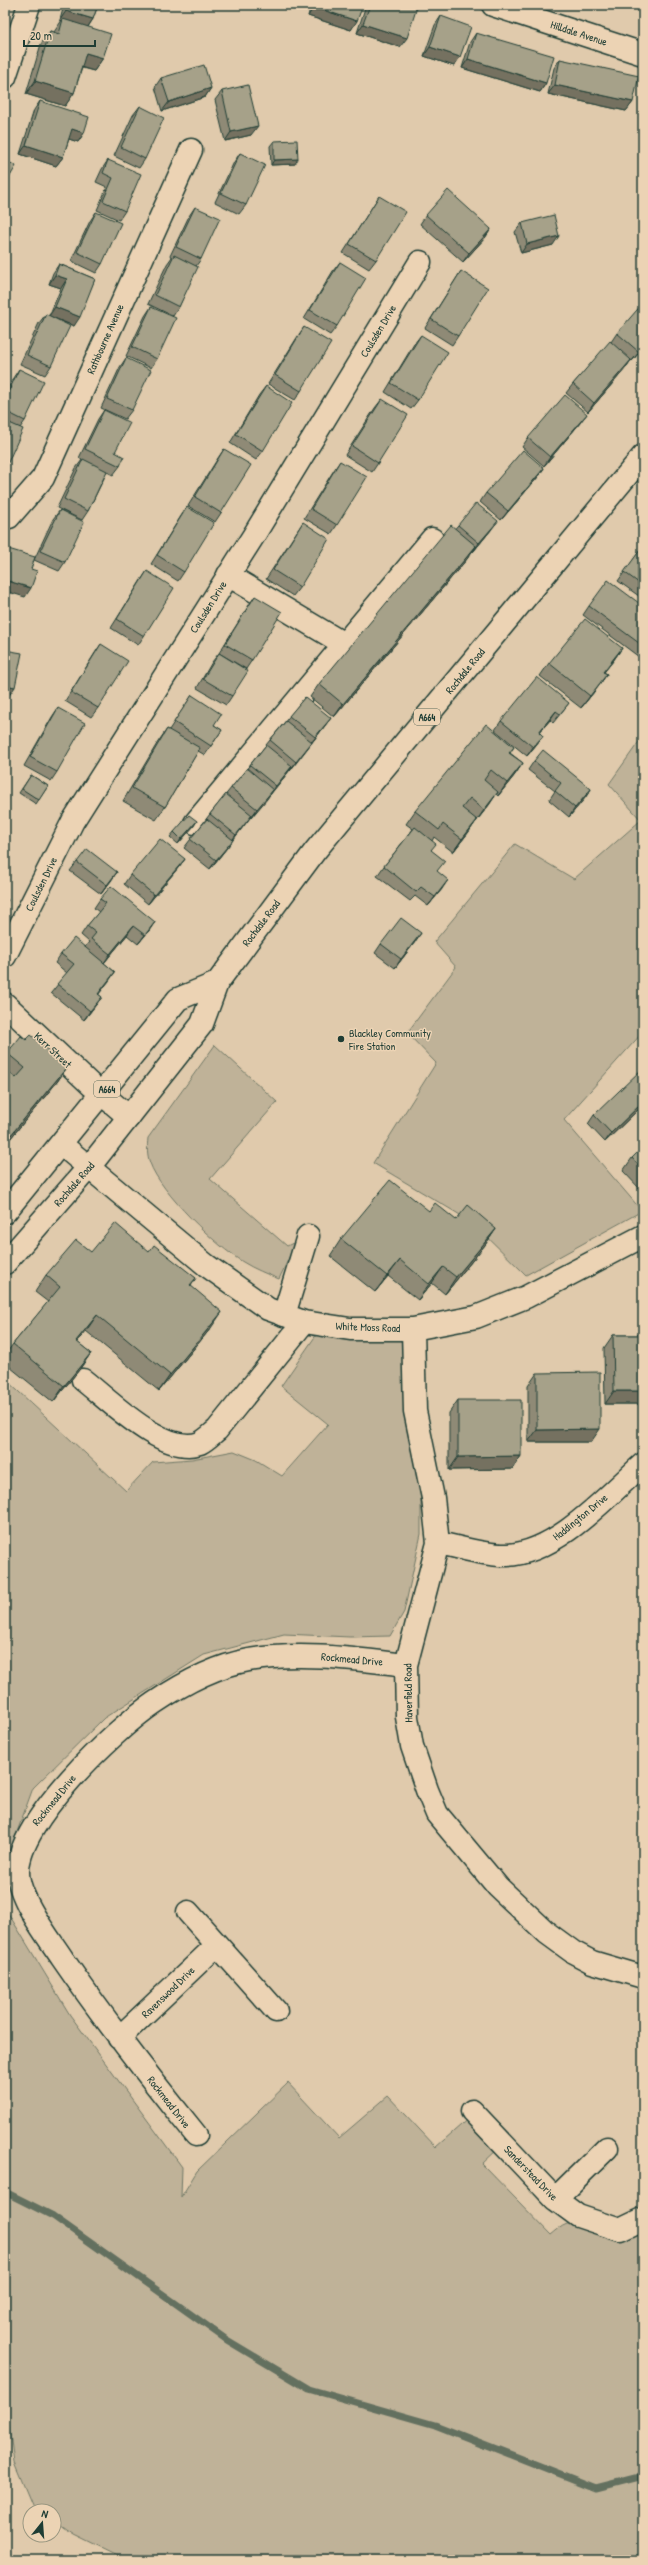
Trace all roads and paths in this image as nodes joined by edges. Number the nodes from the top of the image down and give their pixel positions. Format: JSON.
{"nodes":[{"id":1,"x":29,"y":5,"type":"edge"},
{"id":2,"x":493,"y":5,"type":"edge"},
{"id":3,"x":643,"y":54,"type":"edge"},
{"id":4,"x":5,"y":77,"type":"edge"},
{"id":5,"x":191,"y":150,"type":"dead end"},
{"id":6,"x":420,"y":262,"type":"dead end"},
{"id":7,"x":643,"y":456,"type":"edge"},
{"id":8,"x":5,"y":517,"type":"edge"},
{"id":9,"x":432,"y":539,"type":"dead end"},
{"id":10,"x":228,"y":575,"type":"junction"},
{"id":11,"x":344,"y":644,"type":"junction"},
{"id":12,"x":195,"y":823,"type":"edge"},
{"id":13,"x":5,"y":956,"type":"edge"},
{"id":14,"x":216,"y":983,"type":"junction"},
{"id":15,"x":8,"y":1014,"type":"edge"},
{"id":16,"x":102,"y":1094,"type":"junction"},
{"id":17,"x":129,"y":1116,"type":"junction"},
{"id":18,"x":62,"y":1145,"type":"junction"},
{"id":19,"x":90,"y":1166,"type":"junction"},
{"id":20,"x":5,"y":1212,"type":"edge"},
{"id":21,"x":308,"y":1236,"type":"dead end"},
{"id":22,"x":643,"y":1236,"type":"edge"},
{"id":23,"x":5,"y":1263,"type":"edge"},
{"id":24,"x":294,"y":1318,"type":"junction"},
{"id":25,"x":413,"y":1329,"type":"junction"},
{"id":26,"x":83,"y":1380,"type":"edge"},
{"id":27,"x":643,"y":1464,"type":"edge"},
{"id":28,"x":438,"y":1543,"type":"junction"},
{"id":29,"x":406,"y":1665,"type":"junction"},
{"id":30,"x":188,"y":1912,"type":"dead end"},
{"id":31,"x":216,"y":1946,"type":"junction"},
{"id":32,"x":643,"y":1977,"type":"edge"},
{"id":33,"x":276,"y":2011,"type":"dead end"},
{"id":34,"x":119,"y":2038,"type":"junction"},
{"id":35,"x":472,"y":2111,"type":"dead end"},
{"id":36,"x":196,"y":2135,"type":"dead end"},
{"id":37,"x":607,"y":2148,"type":"dead end"},
{"id":38,"x":555,"y":2199,"type":"junction"},
{"id":39,"x":643,"y":2219,"type":"edge"}],
"edges":[{"from":1,"to":4,"type":"street"},
{"from":2,"to":3,"type":"street","name":"Hilldale Avenue"},
{"from":5,"to":8,"type":"street","name":"Rathbourne Avenue"},
{"from":6,"to":10,"type":"street","name":"Coulsden Drive"},
{"from":7,"to":14,"type":"street","name":"Rochdale Road","number":"A664"},
{"from":9,"to":11,"type":"street"},
{"from":10,"to":11,"type":"street"},
{"from":10,"to":13,"type":"street","name":"Coulsden Drive"},
{"from":11,"to":12,"type":"street"},
{"from":14,"to":16,"type":"street","number":"A664"},
{"from":14,"to":17,"type":"street","name":"Rochdale Road"},
{"from":15,"to":16,"type":"street","name":"Kerr Street"},
{"from":16,"to":17,"type":"street","name":"Kerr Street"},
{"from":16,"to":18,"type":"street","number":"A664"},
{"from":17,"to":19,"type":"street","name":"Rochdale Road"},
{"from":18,"to":19,"type":"street","name":"White Moss Road"},
{"from":18,"to":20,"type":"street","number":"A664"},
{"from":19,"to":23,"type":"street","name":"Rochdale Road"},
{"from":19,"to":24,"type":"street","name":"White Moss Road"},
{"from":21,"to":24,"type":"street"},
{"from":22,"to":25,"type":"street","name":"White Moss Road"},
{"from":24,"to":25,"type":"street","name":"White Moss Road"},
{"from":24,"to":26,"type":"street"},
{"from":25,"to":28,"type":"street","name":"Haverfield Road"},
{"from":27,"to":28,"type":"street","name":"Haddington Drive"},
{"from":28,"to":29,"type":"street","name":"Haverfield Road"},
{"from":29,"to":32,"type":"street","name":"Haverfield Road"},
{"from":29,"to":34,"type":"street","name":"Rockmead Drive"},
{"from":30,"to":31,"type":"street"},
{"from":31,"to":33,"type":"street"},
{"from":31,"to":34,"type":"street","name":"Ravenswood Drive"},
{"from":34,"to":36,"type":"street","name":"Rockmead Drive"},
{"from":35,"to":38,"type":"street","name":"Sanderstead Drive"},
{"from":37,"to":38,"type":"street"},
{"from":38,"to":39,"type":"street","name":"Sanderstead Drive"}]}
